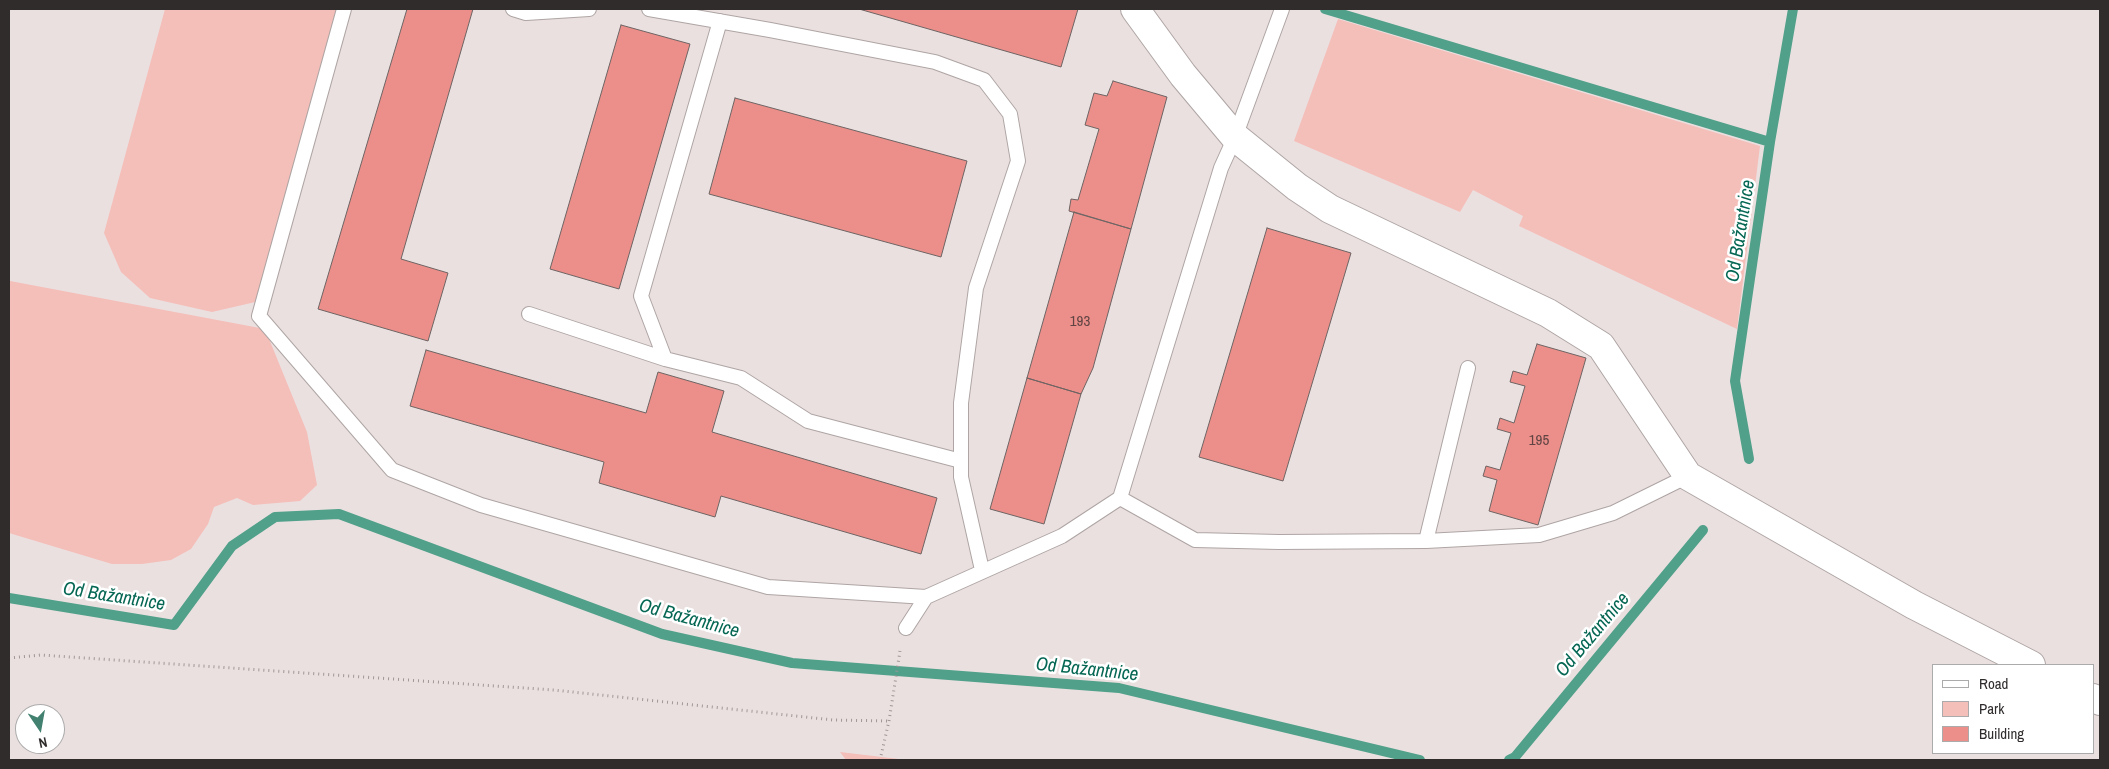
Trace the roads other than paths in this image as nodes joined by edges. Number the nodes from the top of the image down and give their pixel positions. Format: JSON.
{"nodes":[{"id":1,"x":344,"y":9,"type":"edge"},
{"id":2,"x":513,"y":9,"type":"edge"},
{"id":3,"x":589,"y":9,"type":"edge"},
{"id":4,"x":649,"y":9,"type":"edge"},
{"id":5,"x":1135,"y":9,"type":"edge"},
{"id":6,"x":1282,"y":9,"type":"edge"},
{"id":7,"x":720,"y":21,"type":"junction"},
{"id":8,"x":1235,"y":137,"type":"junction"},
{"id":9,"x":529,"y":314,"type":"dead end"},
{"id":10,"x":665,"y":359,"type":"junction"},
{"id":11,"x":1468,"y":368,"type":"dead end"},
{"id":12,"x":961,"y":461,"type":"junction"},
{"id":13,"x":1688,"y":476,"type":"junction"},
{"id":14,"x":1120,"y":498,"type":"junction"},
{"id":15,"x":1426,"y":541,"type":"junction"},
{"id":16,"x":982,"y":570,"type":"junction"},
{"id":17,"x":926,"y":597,"type":"junction"},
{"id":18,"x":906,"y":628,"type":"dead end"},
{"id":19,"x":2029,"y":664,"type":"edge"}],
"edges":[{"from":1,"to":17,"type":"lane"},
{"from":2,"to":3,"type":"lane"},
{"from":4,"to":7,"type":"lane"},
{"from":5,"to":8,"type":"street"},
{"from":6,"to":8,"type":"lane"},
{"from":7,"to":10,"type":"lane"},
{"from":7,"to":12,"type":"lane"},
{"from":8,"to":13,"type":"street"},
{"from":8,"to":14,"type":"lane"},
{"from":9,"to":10,"type":"lane"},
{"from":10,"to":12,"type":"lane"},
{"from":11,"to":15,"type":"lane"},
{"from":12,"to":16,"type":"lane"},
{"from":13,"to":15,"type":"lane"},
{"from":13,"to":19,"type":"street"},
{"from":14,"to":15,"type":"lane"},
{"from":14,"to":16,"type":"lane"},
{"from":16,"to":17,"type":"lane"},
{"from":17,"to":18,"type":"lane"}]}
